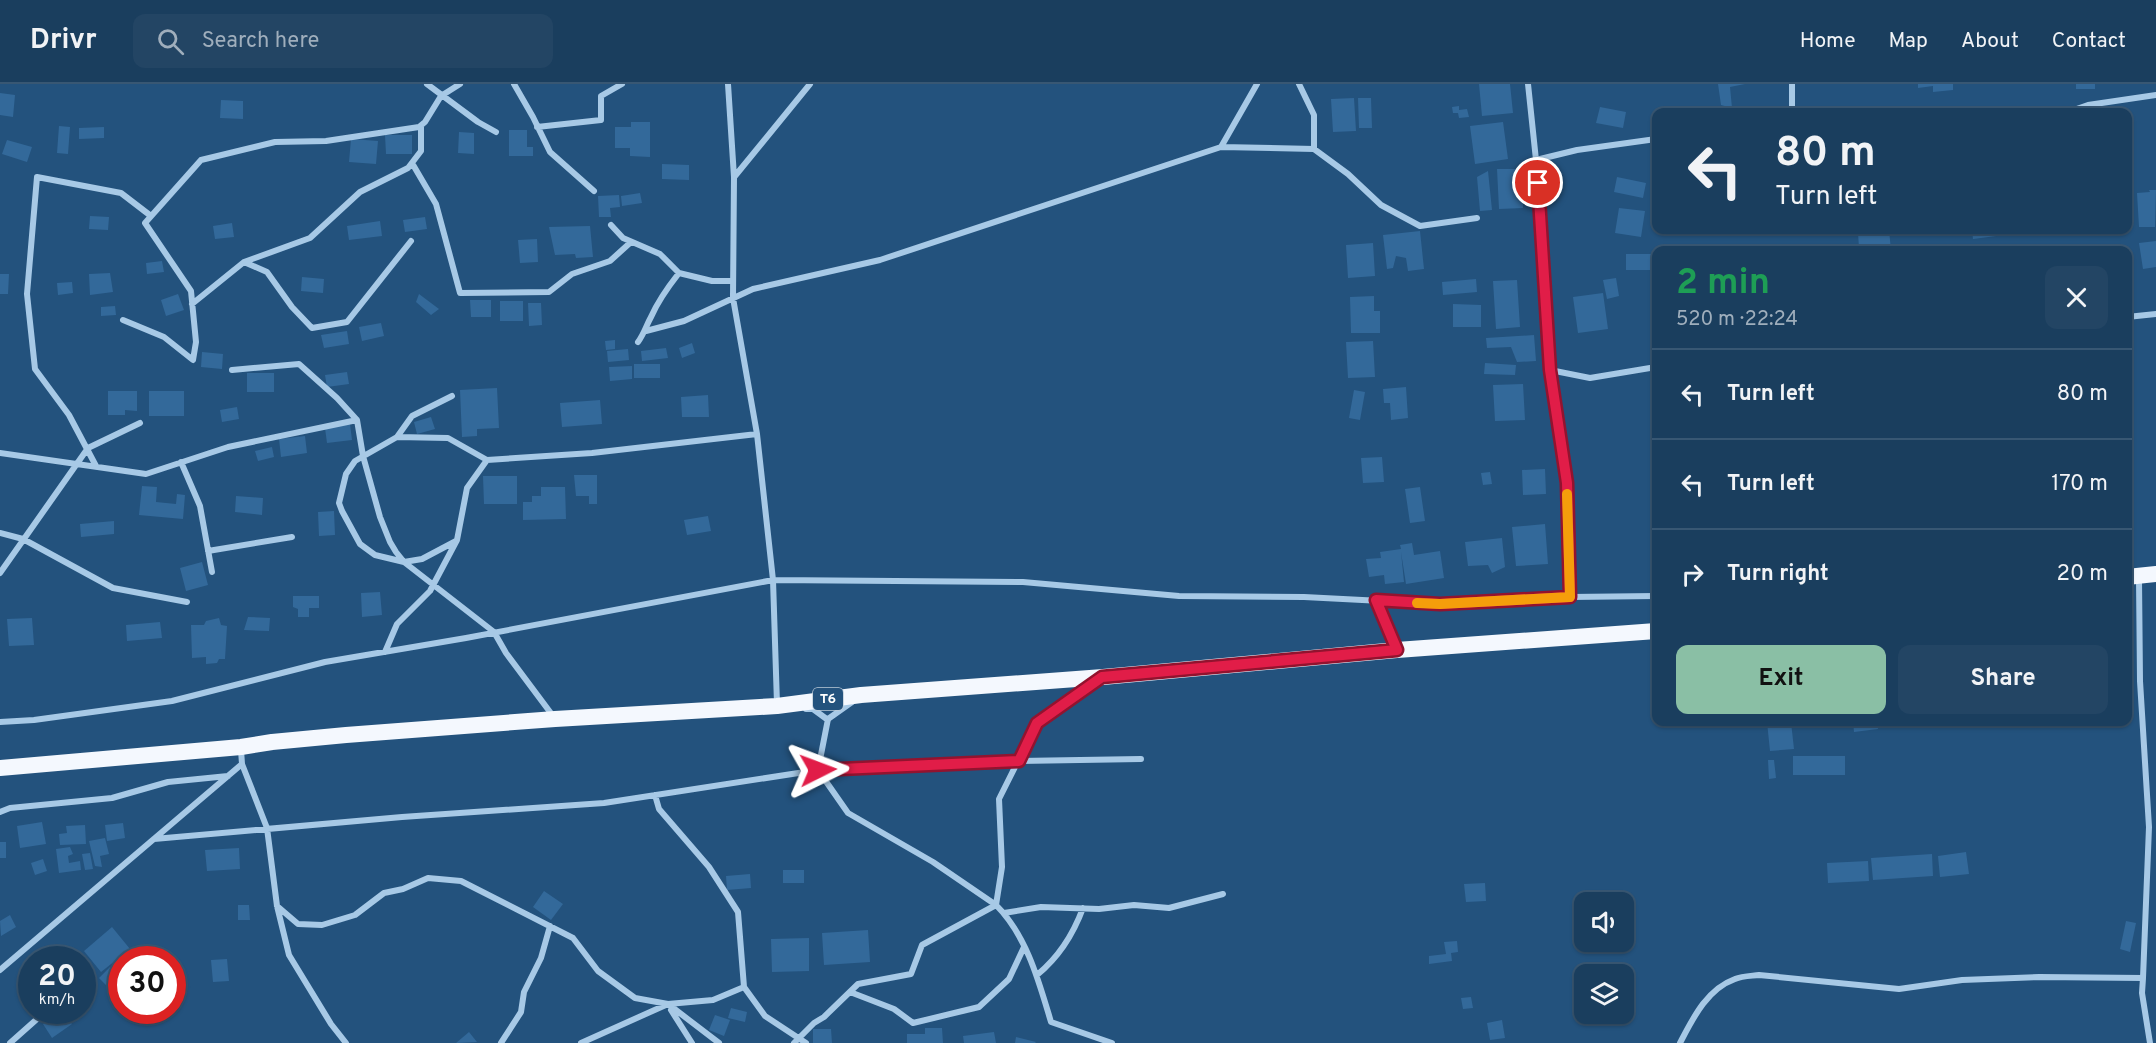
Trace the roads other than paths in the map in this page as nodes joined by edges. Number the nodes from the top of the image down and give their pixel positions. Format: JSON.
{"nodes":[{"id":1,"x":427,"y":84,"type":"edge"},
{"id":2,"x":438,"y":84,"type":"edge"},
{"id":3,"x":460,"y":84,"type":"edge"},
{"id":4,"x":514,"y":84,"type":"edge"},
{"id":5,"x":622,"y":84,"type":"edge"},
{"id":6,"x":728,"y":84,"type":"edge"},
{"id":7,"x":810,"y":84,"type":"edge"},
{"id":8,"x":1257,"y":84,"type":"edge"},
{"id":9,"x":1299,"y":84,"type":"edge"},
{"id":10,"x":1528,"y":84,"type":"edge"},
{"id":11,"x":1792,"y":84,"type":"edge"},
{"id":12,"x":438,"y":94,"type":"junction"},
{"id":13,"x":2156,"y":94,"type":"edge"},
{"id":14,"x":1792,"y":108,"type":"edge"},
{"id":15,"x":2079,"y":108,"type":"edge"},
{"id":16,"x":421,"y":126,"type":"junction"},
{"id":17,"x":537,"y":127,"type":"junction"},
{"id":18,"x":496,"y":132,"type":"dead end"},
{"id":19,"x":1652,"y":138,"type":"edge"},
{"id":20,"x":1221,"y":147,"type":"junction"},
{"id":21,"x":1314,"y":149,"type":"junction"},
{"id":22,"x":1536,"y":160,"type":"junction"},
{"id":23,"x":412,"y":163,"type":"junction"},
{"id":24,"x":734,"y":177,"type":"junction"},
{"id":25,"x":594,"y":191,"type":"dead end"},
{"id":26,"x":151,"y":216,"type":"junction"},
{"id":27,"x":1477,"y":218,"type":"dead end"},
{"id":28,"x":610,"y":225,"type":"dead end"},
{"id":29,"x":411,"y":241,"type":"dead end"},
{"id":30,"x":632,"y":242,"type":"junction"},
{"id":31,"x":244,"y":262,"type":"junction"},
{"id":32,"x":679,"y":273,"type":"junction"},
{"id":33,"x":733,"y":280,"type":"junction"},
{"id":34,"x":733,"y":298,"type":"junction"},
{"id":35,"x":192,"y":304,"type":"junction"},
{"id":36,"x":2156,"y":314,"type":"edge"},
{"id":37,"x":2132,"y":316,"type":"edge"},
{"id":38,"x":123,"y":320,"type":"dead end"},
{"id":39,"x":646,"y":331,"type":"junction"},
{"id":40,"x":638,"y":342,"type":"dead end"},
{"id":41,"x":1652,"y":368,"type":"edge"},
{"id":42,"x":232,"y":370,"type":"dead end"},
{"id":43,"x":1550,"y":370,"type":"junction"},
{"id":44,"x":452,"y":396,"type":"dead end"},
{"id":45,"x":357,"y":420,"type":"junction"},
{"id":46,"x":140,"y":423,"type":"dead end"},
{"id":47,"x":757,"y":434,"type":"junction"},
{"id":48,"x":397,"y":438,"type":"junction"},
{"id":49,"x":88,"y":448,"type":"junction"},
{"id":50,"x":0,"y":453,"type":"edge"},
{"id":51,"x":363,"y":456,"type":"junction"},
{"id":52,"x":487,"y":460,"type":"junction"},
{"id":53,"x":181,"y":462,"type":"junction"},
{"id":54,"x":76,"y":463,"type":"junction"},
{"id":55,"x":96,"y":466,"type":"junction"},
{"id":56,"x":0,"y":533,"type":"edge"},
{"id":57,"x":292,"y":537,"type":"dead end"},
{"id":58,"x":23,"y":538,"type":"junction"},
{"id":59,"x":457,"y":540,"type":"junction"},
{"id":60,"x":208,"y":551,"type":"junction"},
{"id":61,"x":404,"y":562,"type":"junction"},
{"id":62,"x":212,"y":572,"type":"dead end"},
{"id":63,"x":0,"y":573,"type":"edge"},
{"id":64,"x":2156,"y":574,"type":"edge"},
{"id":65,"x":2133,"y":576,"type":"edge"},
{"id":66,"x":773,"y":580,"type":"junction"},
{"id":67,"x":434,"y":583,"type":"junction"},
{"id":68,"x":1652,"y":596,"type":"edge"},
{"id":69,"x":1570,"y":597,"type":"junction"},
{"id":70,"x":1376,"y":600,"type":"junction"},
{"id":71,"x":187,"y":602,"type":"dead end"},
{"id":72,"x":1652,"y":631,"type":"edge"},
{"id":73,"x":494,"y":632,"type":"junction"},
{"id":74,"x":1397,"y":650,"type":"junction"},
{"id":75,"x":385,"y":652,"type":"junction"},
{"id":76,"x":1102,"y":677,"type":"junction"},
{"id":77,"x":861,"y":695,"type":"junction"},
{"id":78,"x":777,"y":706,"type":"junction"},
{"id":79,"x":555,"y":719,"type":"junction"},
{"id":80,"x":828,"y":720,"type":"junction"},
{"id":81,"x":0,"y":722,"type":"edge"},
{"id":82,"x":241,"y":747,"type":"junction"},
{"id":83,"x":1141,"y":759,"type":"dead end"},
{"id":84,"x":1019,"y":761,"type":"junction"},
{"id":85,"x":242,"y":764,"type":"junction"},
{"id":86,"x":0,"y":768,"type":"edge"},
{"id":87,"x":818,"y":770,"type":"junction"},
{"id":88,"x":228,"y":776,"type":"junction"},
{"id":89,"x":655,"y":795,"type":"junction"},
{"id":90,"x":0,"y":812,"type":"edge"},
{"id":91,"x":267,"y":828,"type":"junction"},
{"id":92,"x":2152,"y":828,"type":"edge"},
{"id":93,"x":154,"y":839,"type":"junction"},
{"id":94,"x":1222,"y":894,"type":"dead end"},
{"id":95,"x":996,"y":905,"type":"junction"},
{"id":96,"x":276,"y":906,"type":"junction"},
{"id":97,"x":1083,"y":909,"type":"junction"},
{"id":98,"x":1004,"y":913,"type":"junction"},
{"id":99,"x":550,"y":926,"type":"junction"},
{"id":100,"x":1024,"y":947,"type":"junction"},
{"id":101,"x":0,"y":970,"type":"edge"},
{"id":102,"x":1037,"y":975,"type":"junction"},
{"id":103,"x":2143,"y":978,"type":"junction"},
{"id":104,"x":744,"y":987,"type":"junction"},
{"id":105,"x":850,"y":992,"type":"junction"},
{"id":106,"x":668,"y":1004,"type":"junction"},
{"id":107,"x":31,"y":1024,"type":"edge"},
{"id":108,"x":799,"y":1037,"type":"junction"},
{"id":109,"x":10,"y":1043,"type":"edge"},
{"id":110,"x":346,"y":1043,"type":"edge"},
{"id":111,"x":501,"y":1043,"type":"edge"},
{"id":112,"x":580,"y":1043,"type":"edge"},
{"id":113,"x":692,"y":1043,"type":"edge"},
{"id":114,"x":719,"y":1043,"type":"edge"},
{"id":115,"x":794,"y":1043,"type":"edge"},
{"id":116,"x":806,"y":1043,"type":"edge"},
{"id":117,"x":1112,"y":1043,"type":"edge"},
{"id":118,"x":1680,"y":1043,"type":"edge"},
{"id":119,"x":2150,"y":1043,"type":"edge"}],
"edges":[{"from":1,"to":12,"type":"street"},
{"from":2,"to":12,"type":"street"},
{"from":3,"to":12,"type":"street"},
{"from":4,"to":17,"type":"street"},
{"from":5,"to":17,"type":"street"},
{"from":6,"to":24,"type":"street"},
{"from":7,"to":24,"type":"street"},
{"from":8,"to":20,"type":"street"},
{"from":9,"to":21,"type":"street"},
{"from":10,"to":22,"type":"street"},
{"from":11,"to":14,"type":"street"},
{"from":12,"to":16,"type":"street"},
{"from":12,"to":18,"type":"street"},
{"from":13,"to":15,"type":"street"},
{"from":16,"to":23,"type":"street"},
{"from":16,"to":26,"type":"street"},
{"from":17,"to":25,"type":"street"},
{"from":19,"to":22,"type":"street"},
{"from":20,"to":21,"type":"street"},
{"from":20,"to":34,"type":"street"},
{"from":21,"to":27,"type":"street"},
{"from":22,"to":43,"type":"street"},
{"from":23,"to":30,"type":"street"},
{"from":23,"to":31,"type":"street"},
{"from":24,"to":33,"type":"street"},
{"from":26,"to":35,"type":"street"},
{"from":26,"to":49,"type":"street"},
{"from":28,"to":30,"type":"street"},
{"from":29,"to":31,"type":"street"},
{"from":30,"to":32,"type":"street"},
{"from":31,"to":35,"type":"street"},
{"from":32,"to":33,"type":"street"},
{"from":32,"to":39,"type":"street"},
{"from":33,"to":34,"type":"street"},
{"from":34,"to":39,"type":"street"},
{"from":34,"to":47,"type":"street"},
{"from":35,"to":38,"type":"street"},
{"from":36,"to":37,"type":"street"},
{"from":39,"to":40,"type":"street"},
{"from":41,"to":43,"type":"street"},
{"from":42,"to":45,"type":"street"},
{"from":43,"to":69,"type":"street"},
{"from":44,"to":48,"type":"street"},
{"from":45,"to":51,"type":"street"},
{"from":45,"to":53,"type":"street"},
{"from":46,"to":49,"type":"street"},
{"from":47,"to":52,"type":"street"},
{"from":47,"to":66,"type":"street"},
{"from":48,"to":51,"type":"street"},
{"from":48,"to":52,"type":"street"},
{"from":49,"to":54,"type":"street"},
{"from":49,"to":55,"type":"street"},
{"from":50,"to":54,"type":"street"},
{"from":51,"to":61,"type":"street"},
{"from":51,"to":61,"type":"street"},
{"from":52,"to":59,"type":"street"},
{"from":53,"to":55,"type":"street"},
{"from":53,"to":60,"type":"street"},
{"from":54,"to":55,"type":"street"},
{"from":54,"to":58,"type":"street"},
{"from":56,"to":58,"type":"street"},
{"from":57,"to":60,"type":"street"},
{"from":58,"to":63,"type":"street"},
{"from":58,"to":71,"type":"street"},
{"from":59,"to":61,"type":"street"},
{"from":59,"to":67,"type":"street"},
{"from":60,"to":62,"type":"street"},
{"from":61,"to":67,"type":"street"},
{"from":64,"to":65,"type":"highway"},
{"from":65,"to":92,"type":"street"},
{"from":66,"to":70,"type":"street"},
{"from":66,"to":73,"type":"street"},
{"from":66,"to":78,"type":"street"},
{"from":67,"to":73,"type":"street"},
{"from":67,"to":75,"type":"street"},
{"from":68,"to":69,"type":"street"},
{"from":69,"to":70,"type":"street"},
{"from":70,"to":74,"type":"street"},
{"from":72,"to":74,"type":"highway","number":"T6"},
{"from":73,"to":75,"type":"street"},
{"from":73,"to":79,"type":"street"},
{"from":74,"to":76,"type":"highway","number":"T6"},
{"from":75,"to":81,"type":"street"},
{"from":76,"to":77,"type":"highway","number":"T6"},
{"from":76,"to":84,"type":"street"},
{"from":77,"to":78,"type":"highway","number":"T6"},
{"from":77,"to":80,"type":"street"},
{"from":78,"to":79,"type":"highway","number":"T6"},
{"from":78,"to":80,"type":"street"},
{"from":79,"to":82,"type":"highway","number":"T6"},
{"from":80,"to":87,"type":"street"},
{"from":82,"to":85,"type":"street"},
{"from":82,"to":86,"type":"highway","number":"T6"},
{"from":83,"to":84,"type":"street"},
{"from":84,"to":87,"type":"street"},
{"from":84,"to":95,"type":"street"},
{"from":85,"to":88,"type":"street"},
{"from":85,"to":91,"type":"street"},
{"from":87,"to":89,"type":"street"},
{"from":87,"to":95,"type":"street"},
{"from":88,"to":90,"type":"street"},
{"from":88,"to":93,"type":"street"},
{"from":89,"to":91,"type":"street"},
{"from":89,"to":104,"type":"street"},
{"from":91,"to":93,"type":"street"},
{"from":91,"to":96,"type":"street"},
{"from":92,"to":103,"type":"street"},
{"from":93,"to":101,"type":"street"},
{"from":94,"to":97,"type":"street"},
{"from":95,"to":98,"type":"street"},
{"from":95,"to":105,"type":"street"},
{"from":96,"to":99,"type":"street"},
{"from":96,"to":110,"type":"street"},
{"from":97,"to":98,"type":"street"},
{"from":97,"to":102,"type":"street"},
{"from":98,"to":100,"type":"street"},
{"from":99,"to":106,"type":"street"},
{"from":99,"to":111,"type":"street"},
{"from":100,"to":102,"type":"street"},
{"from":100,"to":105,"type":"street"},
{"from":102,"to":117,"type":"street"},
{"from":103,"to":118,"type":"street"},
{"from":103,"to":119,"type":"street"},
{"from":104,"to":106,"type":"street"},
{"from":104,"to":108,"type":"street"},
{"from":105,"to":108,"type":"street"},
{"from":106,"to":112,"type":"street"},
{"from":106,"to":113,"type":"street"},
{"from":106,"to":114,"type":"street"},
{"from":107,"to":109,"type":"street"},
{"from":108,"to":115,"type":"street"},
{"from":108,"to":116,"type":"street"}]}
